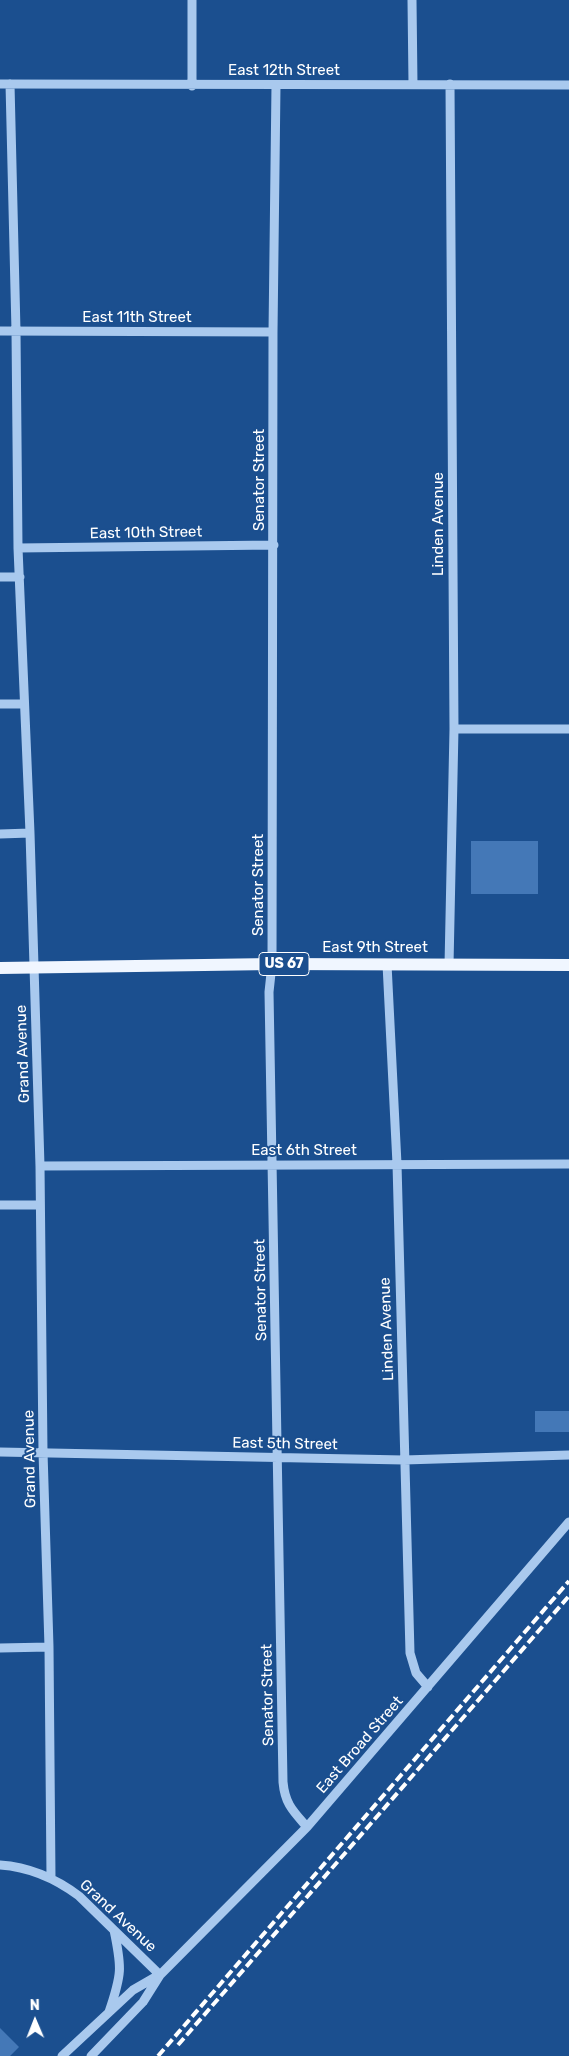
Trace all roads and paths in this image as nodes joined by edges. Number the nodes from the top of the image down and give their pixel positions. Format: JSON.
{"nodes":[{"id":1,"x":192,"y":0,"type":"edge"},
{"id":2,"x":412,"y":0,"type":"edge"},
{"id":3,"x":5,"y":84,"type":"edge"},
{"id":4,"x":413,"y":84,"type":"junction"},
{"id":5,"x":450,"y":84,"type":"junction"},
{"id":6,"x":276,"y":85,"type":"junction"},
{"id":7,"x":569,"y":85,"type":"edge"},
{"id":8,"x":192,"y":86,"type":"junction"},
{"id":9,"x":0,"y":331,"type":"edge"},
{"id":10,"x":16,"y":331,"type":"junction"},
{"id":11,"x":273,"y":332,"type":"junction"},
{"id":12,"x":274,"y":545,"type":"junction"},
{"id":13,"x":18,"y":548,"type":"junction"},
{"id":14,"x":0,"y":577,"type":"edge"},
{"id":15,"x":20,"y":577,"type":"junction"},
{"id":16,"x":0,"y":704,"type":"edge"},
{"id":17,"x":23,"y":704,"type":"junction"},
{"id":18,"x":454,"y":729,"type":"junction"},
{"id":19,"x":569,"y":729,"type":"edge"},
{"id":20,"x":30,"y":833,"type":"junction"},
{"id":21,"x":0,"y":834,"type":"edge"},
{"id":22,"x":272,"y":964,"type":"junction"},
{"id":23,"x":387,"y":964,"type":"junction"},
{"id":24,"x":449,"y":965,"type":"junction"},
{"id":25,"x":569,"y":965,"type":"edge"},
{"id":26,"x":0,"y":968,"type":"edge"},
{"id":27,"x":34,"y":968,"type":"junction"},
{"id":28,"x":397,"y":1164,"type":"junction"},
{"id":29,"x":569,"y":1164,"type":"edge"},
{"id":30,"x":272,"y":1165,"type":"junction"},
{"id":31,"x":40,"y":1166,"type":"junction"},
{"id":32,"x":0,"y":1205,"type":"edge"},
{"id":33,"x":40,"y":1205,"type":"junction"},
{"id":34,"x":0,"y":1452,"type":"edge"},
{"id":35,"x":43,"y":1452,"type":"junction"},
{"id":36,"x":569,"y":1454,"type":"edge"},
{"id":37,"x":278,"y":1458,"type":"junction"},
{"id":38,"x":404,"y":1460,"type":"junction"},
{"id":39,"x":569,"y":1522,"type":"edge"},
{"id":40,"x":49,"y":1647,"type":"junction"},
{"id":41,"x":0,"y":1648,"type":"edge"},
{"id":42,"x":428,"y":1687,"type":"junction"},
{"id":43,"x":307,"y":1827,"type":"junction"},
{"id":44,"x":0,"y":1865,"type":"edge"},
{"id":45,"x":51,"y":1878,"type":"junction"},
{"id":46,"x":114,"y":1929,"type":"junction"},
{"id":47,"x":160,"y":1975,"type":"junction"},
{"id":48,"x":108,"y":2014,"type":"junction"},
{"id":49,"x":62,"y":2056,"type":"edge"},
{"id":50,"x":91,"y":2056,"type":"edge"}],
"edges":[{"from":1,"to":8,"type":"street"},
{"from":2,"to":4,"type":"street"},
{"from":3,"to":8,"type":"street","name":"East 12th Street"},
{"from":3,"to":10,"type":"street","name":"Grand Avenue"},
{"from":4,"to":5,"type":"street","name":"East 12th Street"},
{"from":4,"to":6,"type":"street","name":"East 12th Street"},
{"from":5,"to":7,"type":"street","name":"East 12th Street"},
{"from":5,"to":18,"type":"street","name":"Linden Avenue"},
{"from":6,"to":8,"type":"street","name":"East 12th Street"},
{"from":6,"to":11,"type":"street","name":"Senator Street"},
{"from":9,"to":10,"type":"street","name":"East 11th Street"},
{"from":10,"to":11,"type":"street","name":"East 11th Street"},
{"from":10,"to":13,"type":"street","name":"Grand Avenue"},
{"from":11,"to":12,"type":"street","name":"Senator Street"},
{"from":12,"to":13,"type":"street","name":"East 10th Street"},
{"from":12,"to":22,"type":"street","name":"Senator Street"},
{"from":13,"to":15,"type":"street","name":"Grand Avenue"},
{"from":14,"to":15,"type":"street"},
{"from":15,"to":17,"type":"street","name":"Grand Avenue"},
{"from":16,"to":17,"type":"street"},
{"from":17,"to":20,"type":"street","name":"Grand Avenue"},
{"from":18,"to":19,"type":"street"},
{"from":18,"to":24,"type":"street","name":"Linden Avenue"},
{"from":20,"to":21,"type":"street"},
{"from":20,"to":27,"type":"street","name":"Grand Avenue"},
{"from":22,"to":23,"type":"main road","name":"East 9th Street","number":"US 67"},
{"from":22,"to":27,"type":"main road","name":"East 9th Street","number":"US 67"},
{"from":22,"to":30,"type":"street","name":"Senator Street"},
{"from":23,"to":24,"type":"main road","name":"East 9th Street","number":"US 67"},
{"from":23,"to":28,"type":"street","name":"Linden Avenue"},
{"from":24,"to":25,"type":"main road","name":"East 9th Street","number":"US 67"},
{"from":26,"to":27,"type":"main road","name":"East 9th Street","number":"US 67"},
{"from":27,"to":31,"type":"street","name":"Grand Avenue"},
{"from":28,"to":29,"type":"street","name":"East 6th Street"},
{"from":28,"to":30,"type":"street","name":"East 6th Street"},
{"from":28,"to":38,"type":"street","name":"Linden Avenue"},
{"from":30,"to":31,"type":"street","name":"East 6th Street"},
{"from":30,"to":37,"type":"street","name":"Senator Street"},
{"from":31,"to":33,"type":"street","name":"Grand Avenue"},
{"from":32,"to":33,"type":"street"},
{"from":33,"to":35,"type":"street","name":"Grand Avenue"},
{"from":34,"to":35,"type":"street","name":"East 5th Street"},
{"from":35,"to":37,"type":"street","name":"East 5th Street"},
{"from":35,"to":40,"type":"street","name":"Grand Avenue"},
{"from":36,"to":38,"type":"street","name":"East 5th Street"},
{"from":37,"to":38,"type":"street","name":"East 5th Street"},
{"from":37,"to":43,"type":"street","name":"Senator Street"},
{"from":38,"to":42,"type":"street","name":"Linden Avenue"},
{"from":39,"to":42,"type":"street","name":"East Broad Street"},
{"from":40,"to":41,"type":"street"},
{"from":40,"to":45,"type":"street","name":"Grand Avenue"},
{"from":42,"to":43,"type":"street","name":"East Broad Street"},
{"from":43,"to":47,"type":"street","name":"East Broad Street"},
{"from":44,"to":45,"type":"street"},
{"from":45,"to":46,"type":"street","name":"Grand Avenue"},
{"from":46,"to":47,"type":"street","name":"Grand Avenue"},
{"from":46,"to":48,"type":"street"},
{"from":47,"to":48,"type":"street","name":"East Broad Street"},
{"from":47,"to":50,"type":"street","name":"East Broad Street"},
{"from":48,"to":49,"type":"street","name":"East Broad Street"}]}
